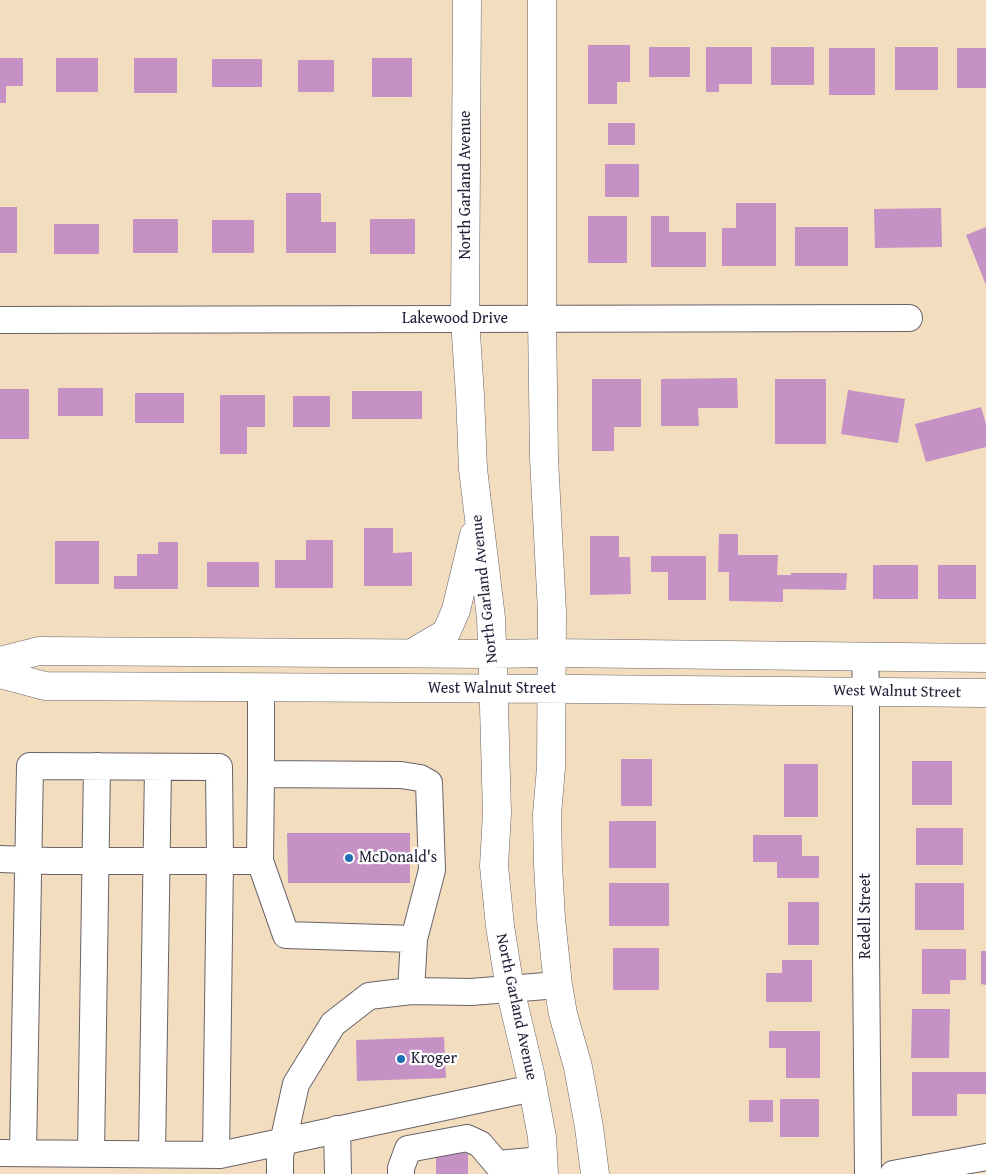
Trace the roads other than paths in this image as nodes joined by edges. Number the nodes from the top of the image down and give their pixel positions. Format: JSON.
{"nodes":[{"id":1,"x":467,"y":0,"type":"edge"},
{"id":2,"x":542,"y":0,"type":"edge"},
{"id":3,"x":909,"y":318,"type":"dead end"},
{"id":4,"x":465,"y":319,"type":"junction"},
{"id":5,"x":542,"y":319,"type":"junction"},
{"id":6,"x":0,"y":320,"type":"edge"},
{"id":7,"x":478,"y":516,"type":"junction"},
{"id":8,"x":411,"y":653,"type":"junction"},
{"id":9,"x":552,"y":653,"type":"junction"},
{"id":10,"x":492,"y":654,"type":"junction"},
{"id":11,"x":866,"y":657,"type":"junction"},
{"id":12,"x":986,"y":658,"type":"edge"},
{"id":13,"x":0,"y":661,"type":"edge"},
{"id":14,"x":0,"y":674,"type":"edge"},
{"id":15,"x":261,"y":688,"type":"junction"},
{"id":16,"x":493,"y":689,"type":"junction"},
{"id":17,"x":552,"y":689,"type":"junction"},
{"id":18,"x":866,"y":692,"type":"junction"},
{"id":19,"x":986,"y":693,"type":"edge"},
{"id":20,"x":97,"y":766,"type":"junction"},
{"id":21,"x":158,"y":767,"type":"junction"},
{"id":22,"x":261,"y":774,"type":"junction"},
{"id":23,"x":0,"y":859,"type":"edge"},
{"id":24,"x":28,"y":860,"type":"junction"},
{"id":25,"x":96,"y":860,"type":"junction"},
{"id":26,"x":158,"y":861,"type":"junction"},
{"id":27,"x":220,"y":861,"type":"junction"},
{"id":28,"x":260,"y":861,"type":"junction"},
{"id":29,"x":414,"y":939,"type":"junction"},
{"id":30,"x":558,"y":985,"type":"junction"},
{"id":31,"x":510,"y":989,"type":"junction"},
{"id":32,"x":411,"y":991,"type":"junction"},
{"id":33,"x":533,"y":1088,"type":"junction"},
{"id":34,"x":337,"y":1129,"type":"junction"},
{"id":35,"x":284,"y":1140,"type":"junction"},
{"id":36,"x":11,"y":1153,"type":"edge"},
{"id":37,"x":91,"y":1153,"type":"junction"},
{"id":38,"x":152,"y":1154,"type":"junction"},
{"id":39,"x":216,"y":1155,"type":"junction"},
{"id":40,"x":986,"y":1157,"type":"edge"},
{"id":41,"x":544,"y":1167,"type":"edge"},
{"id":42,"x":497,"y":1169,"type":"edge"},
{"id":43,"x":280,"y":1174,"type":"edge"},
{"id":44,"x":338,"y":1174,"type":"edge"},
{"id":45,"x":401,"y":1174,"type":"edge"},
{"id":46,"x":595,"y":1174,"type":"edge"},
{"id":47,"x":868,"y":1174,"type":"edge"},
{"id":48,"x":893,"y":1174,"type":"edge"}],
"edges":[{"from":1,"to":4,"type":"main road","name":"North Garland Avenue"},
{"from":2,"to":5,"type":"main road"},
{"from":3,"to":5,"type":"street","name":"Lakewood Drive"},
{"from":4,"to":5,"type":"street","name":"Lakewood Drive"},
{"from":4,"to":6,"type":"street","name":"Lakewood Drive"},
{"from":4,"to":7,"type":"main road","name":"North Garland Avenue"},
{"from":5,"to":9,"type":"main road"},
{"from":7,"to":8,"type":"main road"},
{"from":7,"to":10,"type":"main road","name":"North Garland Avenue"},
{"from":8,"to":10,"type":"main road"},
{"from":8,"to":13,"type":"main road"},
{"from":9,"to":10,"type":"main road"},
{"from":9,"to":11,"type":"main road"},
{"from":9,"to":17,"type":"main road"},
{"from":10,"to":16,"type":"main road","name":"North Garland Avenue"},
{"from":11,"to":12,"type":"main road"},
{"from":11,"to":18,"type":"street","name":"Redell Street"},
{"from":14,"to":15,"type":"main road","name":"West Walnut Street"},
{"from":15,"to":16,"type":"main road","name":"West Walnut Street"},
{"from":15,"to":22,"type":"street"},
{"from":16,"to":17,"type":"main road","name":"West Walnut Street"},
{"from":16,"to":31,"type":"main road","name":"North Garland Avenue"},
{"from":17,"to":18,"type":"main road","name":"West Walnut Street"},
{"from":17,"to":30,"type":"main road"},
{"from":18,"to":19,"type":"main road","name":"West Walnut Street"},
{"from":18,"to":47,"type":"street","name":"Redell Street"},
{"from":20,"to":21,"type":"street"},
{"from":20,"to":24,"type":"street"},
{"from":20,"to":25,"type":"street"},
{"from":21,"to":26,"type":"street"},
{"from":21,"to":27,"type":"street"},
{"from":22,"to":28,"type":"street"},
{"from":22,"to":29,"type":"street"},
{"from":23,"to":24,"type":"street"},
{"from":24,"to":25,"type":"street"},
{"from":24,"to":36,"type":"street"},
{"from":25,"to":26,"type":"street"},
{"from":25,"to":37,"type":"street"},
{"from":26,"to":27,"type":"street"},
{"from":26,"to":38,"type":"street"},
{"from":27,"to":28,"type":"street"},
{"from":27,"to":39,"type":"street"},
{"from":28,"to":29,"type":"street"},
{"from":29,"to":32,"type":"street"},
{"from":30,"to":31,"type":"street"},
{"from":30,"to":46,"type":"main road"},
{"from":31,"to":32,"type":"street"},
{"from":31,"to":33,"type":"main road","name":"North Garland Avenue"},
{"from":32,"to":35,"type":"street"},
{"from":33,"to":34,"type":"street"},
{"from":33,"to":41,"type":"main road","name":"North Garland Avenue"},
{"from":34,"to":35,"type":"street"},
{"from":34,"to":44,"type":"street"},
{"from":35,"to":39,"type":"street"},
{"from":35,"to":43,"type":"street"},
{"from":36,"to":37,"type":"street"},
{"from":37,"to":38,"type":"street"},
{"from":38,"to":39,"type":"street"},
{"from":40,"to":48,"type":"street"},
{"from":41,"to":42,"type":"street"},
{"from":42,"to":45,"type":"street"}]}
